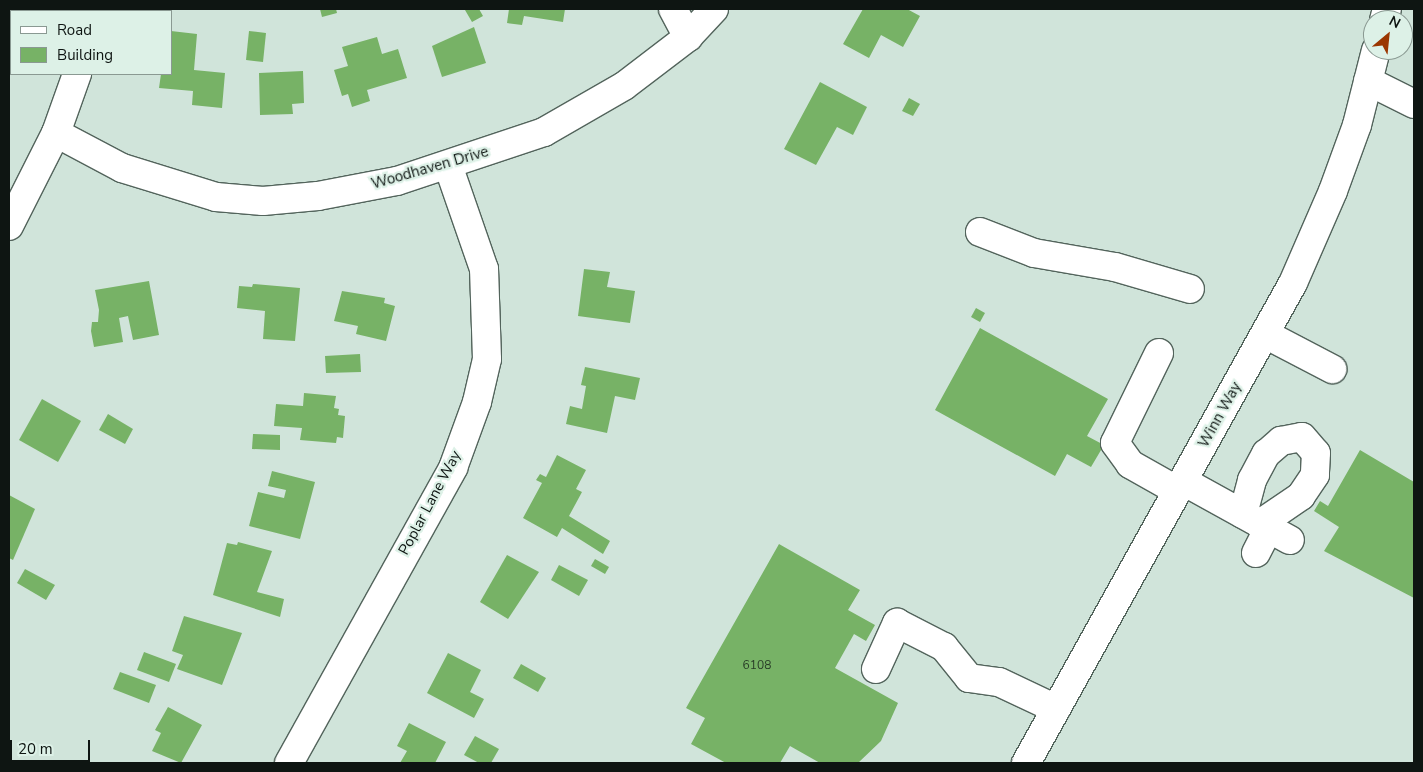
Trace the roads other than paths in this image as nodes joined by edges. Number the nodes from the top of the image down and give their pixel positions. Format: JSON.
{"nodes":[{"id":1,"x":673,"y":9,"type":"edge"},
{"id":2,"x":714,"y":9,"type":"edge"},
{"id":3,"x":688,"y":37,"type":"junction"},
{"id":4,"x":1373,"y":60,"type":"edge"},
{"id":5,"x":77,"y":75,"type":"edge"},
{"id":6,"x":1368,"y":81,"type":"junction"},
{"id":7,"x":1414,"y":104,"type":"edge"},
{"id":8,"x":56,"y":133,"type":"junction"},
{"id":9,"x":448,"y":164,"type":"junction"},
{"id":10,"x":9,"y":226,"type":"edge"},
{"id":11,"x":980,"y":232,"type":"dead end"},
{"id":12,"x":1190,"y":289,"type":"dead end"},
{"id":13,"x":1265,"y":334,"type":"junction"},
{"id":14,"x":1160,"y":352,"type":"dead end"},
{"id":15,"x":1332,"y":369,"type":"dead end"},
{"id":16,"x":1181,"y":486,"type":"junction"},
{"id":17,"x":1256,"y":553,"type":"dead end"},
{"id":18,"x":876,"y":669,"type":"dead end"},
{"id":19,"x":1056,"y":709,"type":"junction"},
{"id":20,"x":289,"y":763,"type":"edge"},
{"id":21,"x":1026,"y":763,"type":"edge"}],
"edges":[{"from":1,"to":3,"type":"street"},
{"from":2,"to":3,"type":"street","name":"Woodhaven Drive"},
{"from":3,"to":9,"type":"street","name":"Woodhaven Drive"},
{"from":4,"to":6,"type":"street","name":"Winn Way"},
{"from":5,"to":8,"type":"street"},
{"from":6,"to":7,"type":"street"},
{"from":6,"to":13,"type":"street","name":"Winn Way"},
{"from":8,"to":9,"type":"street","name":"Woodhaven Drive"},
{"from":8,"to":10,"type":"street"},
{"from":9,"to":20,"type":"street","name":"Poplar Lane Way"},
{"from":11,"to":12,"type":"street"},
{"from":13,"to":15,"type":"street"},
{"from":13,"to":16,"type":"street","name":"Winn Way"},
{"from":14,"to":16,"type":"street"},
{"from":16,"to":17,"type":"street"},
{"from":16,"to":19,"type":"street","name":"Winn Way"},
{"from":18,"to":19,"type":"street"},
{"from":19,"to":21,"type":"street","name":"Winn Way"}]}
